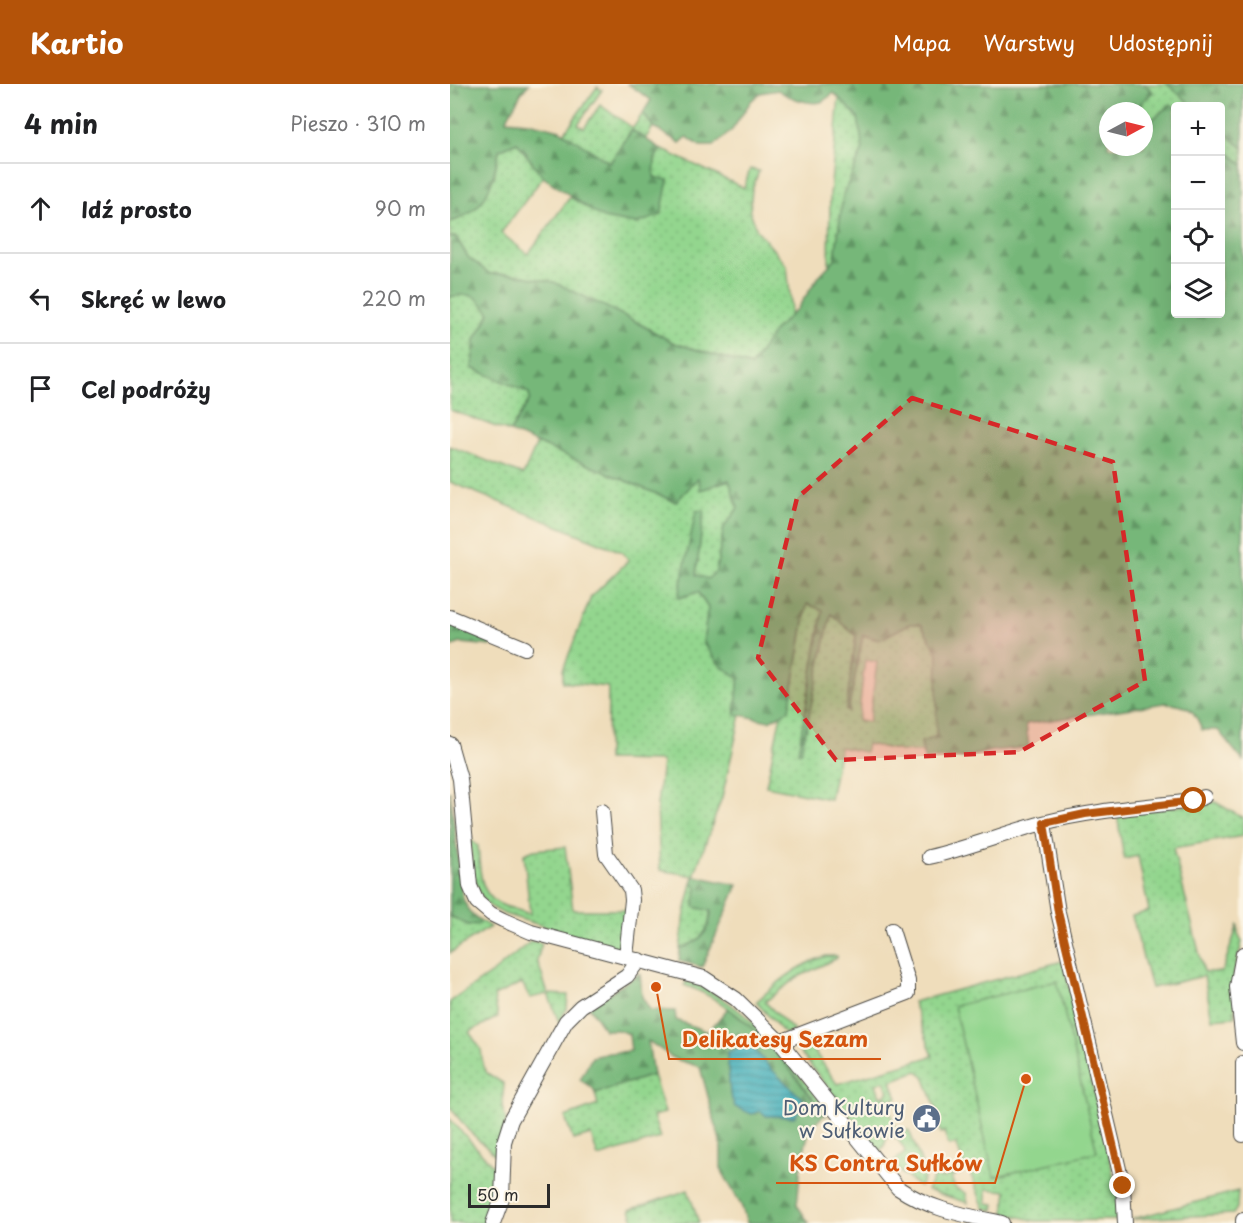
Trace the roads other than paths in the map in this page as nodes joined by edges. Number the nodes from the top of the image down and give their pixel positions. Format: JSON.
{"nodes":[{"id":1,"x":450,"y":617,"type":"edge"},
{"id":2,"x":525,"y":648,"type":"dead end"},
{"id":3,"x":450,"y":744,"type":"edge"},
{"id":4,"x":1204,"y":797,"type":"dead end"},
{"id":5,"x":602,"y":811,"type":"dead end"},
{"id":6,"x":1044,"y":823,"type":"junction"},
{"id":7,"x":929,"y":857,"type":"dead end"},
{"id":8,"x":892,"y":930,"type":"dead end"},
{"id":9,"x":1243,"y":954,"type":"edge"},
{"id":10,"x":633,"y":959,"type":"junction"},
{"id":11,"x":780,"y":1042,"type":"junction"},
{"id":12,"x":1243,"y":1043,"type":"edge"},
{"id":13,"x":1243,"y":1063,"type":"edge"},
{"id":14,"x":1243,"y":1135,"type":"edge"},
{"id":15,"x":493,"y":1223,"type":"edge"},
{"id":16,"x":1002,"y":1223,"type":"edge"},
{"id":17,"x":1125,"y":1223,"type":"edge"}],
"edges":[{"from":1,"to":2,"type":"street"},
{"from":3,"to":10,"type":"street"},
{"from":4,"to":6,"type":"street"},
{"from":5,"to":10,"type":"street"},
{"from":6,"to":7,"type":"street"},
{"from":6,"to":17,"type":"street"},
{"from":8,"to":11,"type":"street"},
{"from":9,"to":12,"type":"street"},
{"from":10,"to":11,"type":"street"},
{"from":10,"to":15,"type":"street"},
{"from":11,"to":16,"type":"street"},
{"from":13,"to":14,"type":"street"}]}
